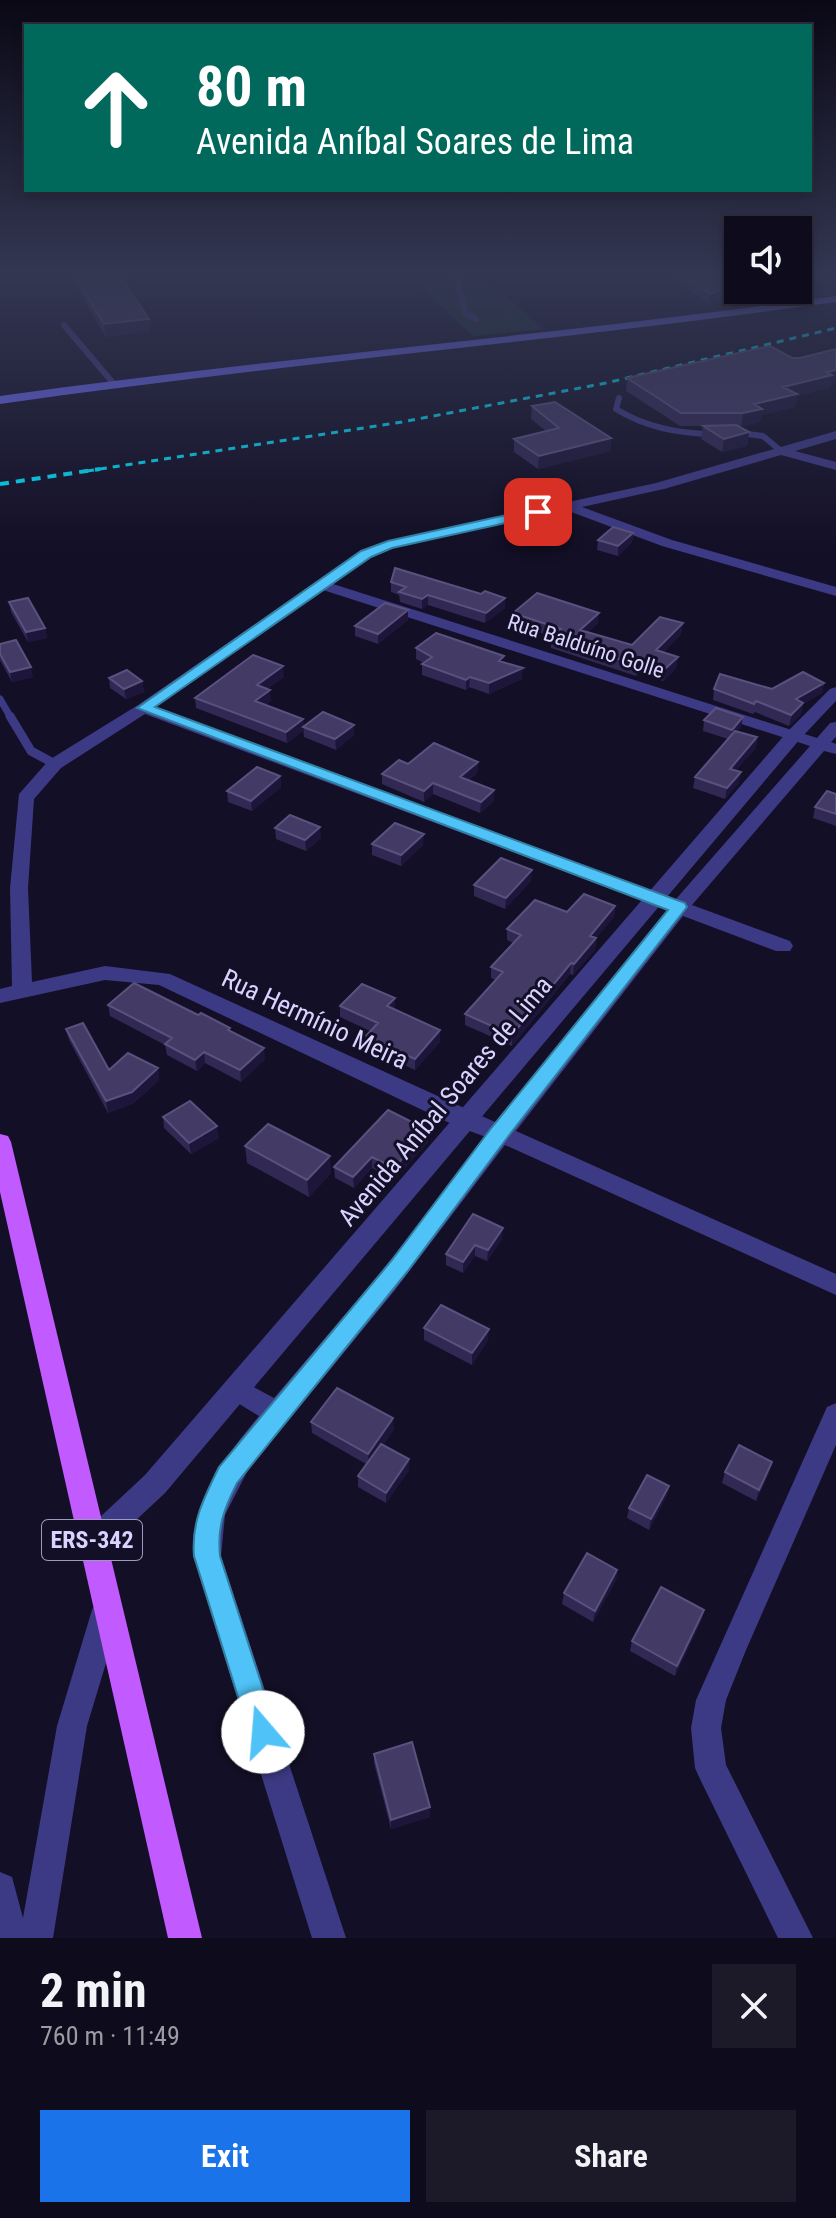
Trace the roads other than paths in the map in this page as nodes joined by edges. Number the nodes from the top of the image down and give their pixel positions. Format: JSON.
{"nodes":[{"id":1,"x":98,"y":365,"type":"edge"},
{"id":2,"x":273,"y":365,"type":"edge"},
{"id":3,"x":113,"y":383,"type":"junction"},
{"id":4,"x":619,"y":398,"type":"dead end"},
{"id":5,"x":0,"y":400,"type":"edge"},
{"id":6,"x":734,"y":433,"type":"edge"},
{"id":7,"x":722,"y":434,"type":"edge"},
{"id":8,"x":836,"y":435,"type":"edge"},
{"id":9,"x":781,"y":451,"type":"junction"},
{"id":10,"x":836,"y":466,"type":"edge"},
{"id":11,"x":568,"y":506,"type":"junction"},
{"id":12,"x":322,"y":585,"type":"junction"},
{"id":13,"x":836,"y":592,"type":"edge"},
{"id":14,"x":836,"y":692,"type":"edge"},
{"id":15,"x":0,"y":699,"type":"edge"},
{"id":16,"x":144,"y":708,"type":"junction"},
{"id":17,"x":836,"y":727,"type":"edge"},
{"id":18,"x":794,"y":735,"type":"junction"},
{"id":19,"x":828,"y":747,"type":"edge"},
{"id":20,"x":55,"y":764,"type":"junction"},
{"id":21,"x":656,"y":898,"type":"junction"},
{"id":22,"x":679,"y":907,"type":"junction"},
{"id":23,"x":783,"y":946,"type":"dead end"},
{"id":24,"x":22,"y":990,"type":"junction"},
{"id":25,"x":0,"y":996,"type":"edge"},
{"id":26,"x":464,"y":1120,"type":"junction"},
{"id":27,"x":500,"y":1133,"type":"junction"},
{"id":28,"x":0,"y":1142,"type":"edge"},
{"id":29,"x":836,"y":1285,"type":"edge"},
{"id":30,"x":237,"y":1389,"type":"junction"},
{"id":31,"x":277,"y":1413,"type":"junction"},
{"id":32,"x":836,"y":1415,"type":"edge"},
{"id":33,"x":93,"y":1542,"type":"junction"},
{"id":34,"x":108,"y":1606,"type":"junction"},
{"id":35,"x":0,"y":1889,"type":"edge"},
{"id":36,"x":10,"y":1938,"type":"edge"},
{"id":37,"x":36,"y":1938,"type":"edge"},
{"id":38,"x":185,"y":1938,"type":"edge"},
{"id":39,"x":329,"y":1938,"type":"edge"},
{"id":40,"x":796,"y":1938,"type":"edge"}],
"edges":[{"from":1,"to":3,"type":"lane"},
{"from":2,"to":3,"type":"main road"},
{"from":3,"to":5,"type":"main road"},
{"from":4,"to":7,"type":"lane"},
{"from":6,"to":9,"type":"lane"},
{"from":8,"to":9,"type":"street"},
{"from":9,"to":10,"type":"street"},
{"from":9,"to":11,"type":"street"},
{"from":11,"to":12,"type":"street"},
{"from":11,"to":13,"type":"street"},
{"from":12,"to":16,"type":"street"},
{"from":12,"to":18,"type":"street","name":"Rua Balduíno Golle"},
{"from":14,"to":18,"type":"street","name":"Avenida Aníbal Soares de Lima"},
{"from":15,"to":20,"type":"lane"},
{"from":16,"to":20,"type":"street"},
{"from":16,"to":21,"type":"street"},
{"from":17,"to":19,"type":"street"},
{"from":18,"to":19,"type":"street","name":"Rua Balduíno Golle"},
{"from":18,"to":21,"type":"street","name":"Avenida Aníbal Soares de Lima"},
{"from":19,"to":22,"type":"street"},
{"from":20,"to":24,"type":"street"},
{"from":21,"to":22,"type":"street"},
{"from":21,"to":26,"type":"street","name":"Avenida Aníbal Soares de Lima"},
{"from":22,"to":23,"type":"street"},
{"from":22,"to":27,"type":"street"},
{"from":24,"to":25,"type":"street","name":"Rua Hermínio Meira"},
{"from":24,"to":26,"type":"street","name":"Rua Hermínio Meira"},
{"from":26,"to":27,"type":"street","name":"Rua Hermínio Meira"},
{"from":26,"to":30,"type":"street","name":"Avenida Aníbal Soares de Lima"},
{"from":27,"to":29,"type":"street","name":"Rua Hermínio Meira"},
{"from":27,"to":31,"type":"street"},
{"from":28,"to":33,"type":"main road","number":"ERS-342"},
{"from":30,"to":31,"type":"street"},
{"from":30,"to":33,"type":"street","name":"Avenida Aníbal Soares de Lima"},
{"from":31,"to":39,"type":"street"},
{"from":32,"to":40,"type":"street"},
{"from":33,"to":34,"type":"main road","number":"ERS-342"},
{"from":34,"to":37,"type":"street"},
{"from":34,"to":38,"type":"main road","number":"ERS-342"},
{"from":35,"to":36,"type":"street"}]}
